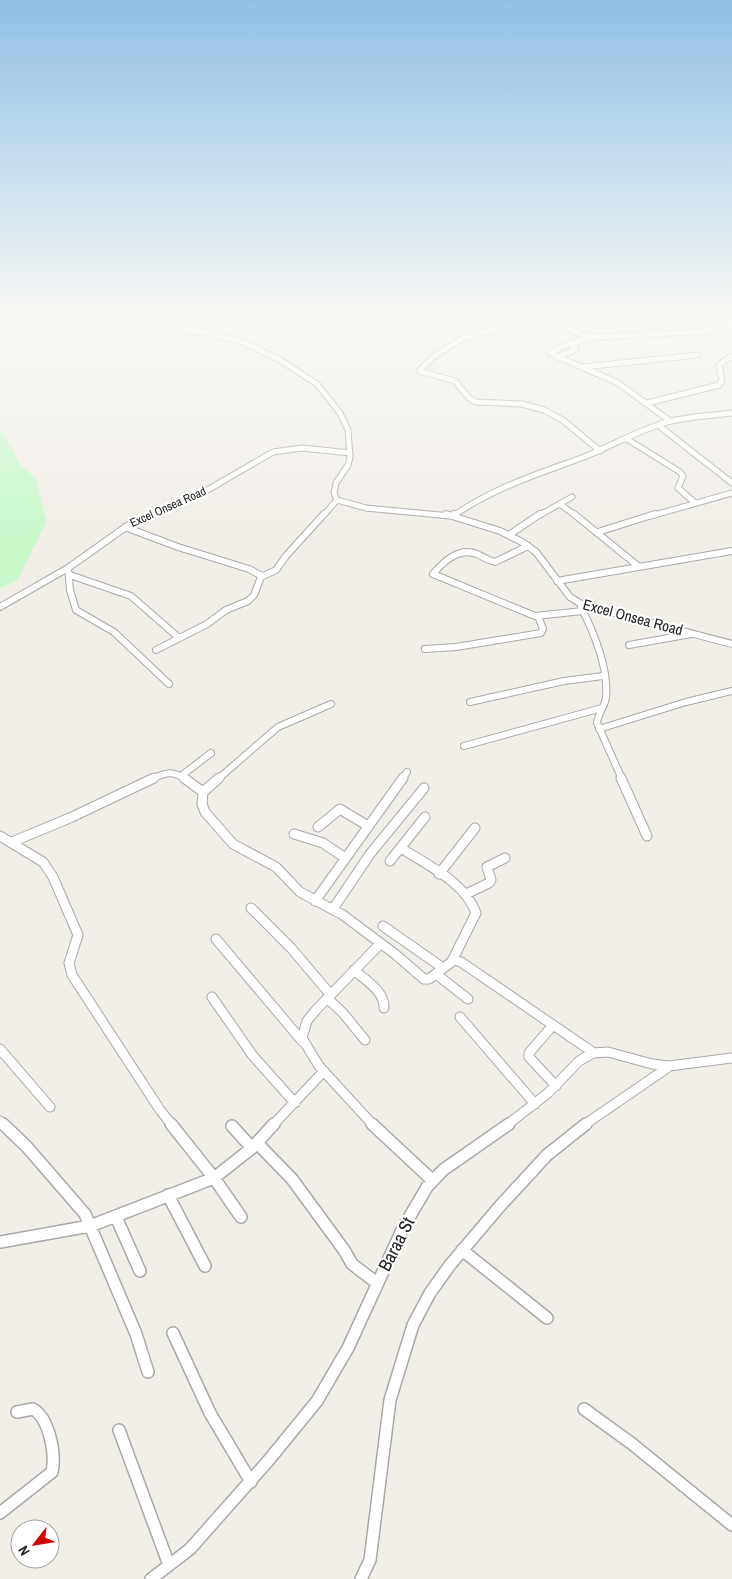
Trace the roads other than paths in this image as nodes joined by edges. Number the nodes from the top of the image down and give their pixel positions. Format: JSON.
{"nodes":[{"id":1,"x":320,"y":388,"type":"edge"},
{"id":2,"x":462,"y":388,"type":"edge"},
{"id":3,"x":625,"y":388,"type":"edge"},
{"id":4,"x":709,"y":388,"type":"edge"},
{"id":5,"x":647,"y":403,"type":"junction"},
{"id":6,"x":732,"y":413,"type":"edge"},
{"id":7,"x":670,"y":421,"type":"junction"},
{"id":8,"x":658,"y":425,"type":"junction"},
{"id":9,"x":627,"y":440,"type":"junction"},
{"id":10,"x":600,"y":451,"type":"junction"},
{"id":11,"x":350,"y":453,"type":"junction"},
{"id":12,"x":732,"y":483,"type":"edge"},
{"id":13,"x":732,"y":493,"type":"edge"},
{"id":14,"x":572,"y":498,"type":"dead end"},
{"id":15,"x":337,"y":500,"type":"junction"},
{"id":16,"x":694,"y":502,"type":"junction"},
{"id":17,"x":560,"y":504,"type":"junction"},
{"id":18,"x":452,"y":516,"type":"junction"},
{"id":19,"x":125,"y":526,"type":"junction"},
{"id":20,"x":598,"y":532,"type":"junction"},
{"id":21,"x":509,"y":535,"type":"junction"},
{"id":22,"x":528,"y":546,"type":"junction"},
{"id":23,"x":732,"y":551,"type":"edge"},
{"id":24,"x":638,"y":566,"type":"junction"},
{"id":25,"x":69,"y":571,"type":"junction"},
{"id":26,"x":262,"y":576,"type":"junction"},
{"id":27,"x":557,"y":581,"type":"junction"},
{"id":28,"x":578,"y":603,"type":"junction"},
{"id":29,"x":0,"y":607,"type":"edge"},
{"id":30,"x":582,"y":611,"type":"junction"},
{"id":31,"x":538,"y":616,"type":"junction"},
{"id":32,"x":694,"y":634,"type":"junction"},
{"id":33,"x":179,"y":638,"type":"junction"},
{"id":34,"x":732,"y":644,"type":"edge"},
{"id":35,"x":629,"y":645,"type":"dead end"},
{"id":36,"x":425,"y":649,"type":"dead end"},
{"id":37,"x":156,"y":650,"type":"dead end"},
{"id":38,"x":603,"y":676,"type":"junction"},
{"id":39,"x":169,"y":684,"type":"dead end"},
{"id":40,"x":732,"y":691,"type":"edge"},
{"id":41,"x":470,"y":702,"type":"dead end"},
{"id":42,"x":331,"y":704,"type":"dead end"},
{"id":43,"x":602,"y":708,"type":"junction"},
{"id":44,"x":599,"y":729,"type":"junction"},
{"id":45,"x":464,"y":746,"type":"dead end"},
{"id":46,"x":211,"y":753,"type":"dead end"},
{"id":47,"x":407,"y":772,"type":"dead end"},
{"id":48,"x":181,"y":776,"type":"junction"},
{"id":49,"x":424,"y":788,"type":"dead end"},
{"id":50,"x":203,"y":792,"type":"junction"},
{"id":51,"x":426,"y":817,"type":"dead end"},
{"id":52,"x":368,"y":826,"type":"junction"},
{"id":53,"x":318,"y":827,"type":"dead end"},
{"id":54,"x":475,"y":828,"type":"dead end"},
{"id":55,"x":294,"y":834,"type":"dead end"},
{"id":56,"x":0,"y":836,"type":"edge"},
{"id":57,"x":646,"y":836,"type":"dead end"},
{"id":58,"x":12,"y":842,"type":"junction"},
{"id":59,"x":401,"y":848,"type":"junction"},
{"id":60,"x":345,"y":858,"type":"junction"},
{"id":61,"x":505,"y":858,"type":"dead end"},
{"id":62,"x":390,"y":861,"type":"dead end"},
{"id":63,"x":439,"y":874,"type":"junction"},
{"id":64,"x":466,"y":894,"type":"junction"},
{"id":65,"x":315,"y":901,"type":"junction"},
{"id":66,"x":251,"y":908,"type":"dead end"},
{"id":67,"x":333,"y":909,"type":"junction"},
{"id":68,"x":383,"y":926,"type":"dead end"},
{"id":69,"x":216,"y":939,"type":"dead end"},
{"id":70,"x":380,"y":944,"type":"junction"},
{"id":71,"x":452,"y":961,"type":"junction"},
{"id":72,"x":354,"y":970,"type":"junction"},
{"id":73,"x":439,"y":971,"type":"junction"},
{"id":74,"x":328,"y":996,"type":"junction"},
{"id":75,"x":212,"y":997,"type":"dead end"},
{"id":76,"x":468,"y":999,"type":"dead end"},
{"id":77,"x":384,"y":1008,"type":"dead end"},
{"id":78,"x":460,"y":1017,"type":"dead end"},
{"id":79,"x":553,"y":1025,"type":"junction"},
{"id":80,"x":365,"y":1040,"type":"dead end"},
{"id":81,"x":304,"y":1043,"type":"junction"},
{"id":82,"x":0,"y":1048,"type":"edge"},
{"id":83,"x":594,"y":1053,"type":"junction"},
{"id":84,"x":732,"y":1058,"type":"edge"},
{"id":85,"x":671,"y":1066,"type":"junction"},
{"id":86,"x":324,"y":1071,"type":"junction"},
{"id":87,"x":556,"y":1086,"type":"junction"},
{"id":88,"x":294,"y":1103,"type":"junction"},
{"id":89,"x":535,"y":1104,"type":"junction"},
{"id":90,"x":50,"y":1107,"type":"dead end"},
{"id":91,"x":0,"y":1121,"type":"edge"},
{"id":92,"x":232,"y":1126,"type":"dead end"},
{"id":93,"x":255,"y":1145,"type":"junction"},
{"id":94,"x":214,"y":1178,"type":"junction"},
{"id":95,"x":432,"y":1180,"type":"junction"},
{"id":96,"x":168,"y":1195,"type":"junction"},
{"id":97,"x":116,"y":1217,"type":"junction"},
{"id":98,"x":241,"y":1217,"type":"dead end"},
{"id":99,"x":90,"y":1226,"type":"junction"},
{"id":100,"x":0,"y":1242,"type":"edge"},
{"id":101,"x":462,"y":1250,"type":"junction"},
{"id":102,"x":205,"y":1266,"type":"dead end"},
{"id":103,"x":140,"y":1270,"type":"dead end"},
{"id":104,"x":377,"y":1283,"type":"junction"},
{"id":105,"x":547,"y":1318,"type":"dead end"},
{"id":106,"x":173,"y":1333,"type":"dead end"},
{"id":107,"x":148,"y":1372,"type":"dead end"},
{"id":108,"x":584,"y":1409,"type":"dead end"},
{"id":109,"x":17,"y":1412,"type":"dead end"},
{"id":110,"x":119,"y":1430,"type":"dead end"},
{"id":111,"x":251,"y":1482,"type":"junction"},
{"id":112,"x":0,"y":1513,"type":"edge"},
{"id":113,"x":732,"y":1525,"type":"edge"},
{"id":114,"x":169,"y":1565,"type":"junction"},
{"id":115,"x":151,"y":1579,"type":"edge"},
{"id":116,"x":361,"y":1579,"type":"edge"}],
"edges":[{"from":1,"to":11,"type":"street"},
{"from":2,"to":10,"type":"street"},
{"from":3,"to":5,"type":"street"},
{"from":4,"to":5,"type":"street"},
{"from":5,"to":7,"type":"street"},
{"from":6,"to":7,"type":"street"},
{"from":7,"to":8,"type":"street"},
{"from":8,"to":9,"type":"street"},
{"from":8,"to":12,"type":"street"},
{"from":9,"to":10,"type":"street"},
{"from":9,"to":16,"type":"street"},
{"from":10,"to":18,"type":"street"},
{"from":11,"to":15,"type":"street"},
{"from":11,"to":19,"type":"street","name":"Excel Onsea Road"},
{"from":13,"to":16,"type":"street"},
{"from":14,"to":17,"type":"street"},
{"from":15,"to":18,"type":"street","name":"Excel Onsea Road"},
{"from":15,"to":26,"type":"street"},
{"from":16,"to":20,"type":"street"},
{"from":17,"to":20,"type":"street"},
{"from":17,"to":21,"type":"street"},
{"from":18,"to":21,"type":"street","name":"Excel Onsea Road"},
{"from":19,"to":25,"type":"street","name":"Excel Onsea Road"},
{"from":19,"to":26,"type":"street"},
{"from":20,"to":24,"type":"street"},
{"from":21,"to":22,"type":"street","name":"Excel Onsea Road"},
{"from":22,"to":27,"type":"street","name":"Excel Onsea Road"},
{"from":22,"to":31,"type":"street"},
{"from":23,"to":24,"type":"street"},
{"from":24,"to":27,"type":"street"},
{"from":25,"to":29,"type":"street","name":"Excel Onsea Road"},
{"from":25,"to":33,"type":"street"},
{"from":25,"to":39,"type":"street"},
{"from":26,"to":33,"type":"street"},
{"from":27,"to":28,"type":"street","name":"Excel Onsea Road"},
{"from":28,"to":30,"type":"street"},
{"from":28,"to":32,"type":"street","name":"Excel Onsea Road"},
{"from":30,"to":31,"type":"street"},
{"from":30,"to":38,"type":"street"},
{"from":31,"to":36,"type":"street"},
{"from":32,"to":34,"type":"street","name":"Excel Onsea Road"},
{"from":32,"to":35,"type":"street"},
{"from":33,"to":37,"type":"street"},
{"from":38,"to":41,"type":"street"},
{"from":38,"to":43,"type":"street"},
{"from":40,"to":44,"type":"street"},
{"from":42,"to":50,"type":"street"},
{"from":43,"to":44,"type":"street"},
{"from":43,"to":45,"type":"street"},
{"from":44,"to":57,"type":"street"},
{"from":46,"to":48,"type":"street"},
{"from":47,"to":52,"type":"street"},
{"from":48,"to":50,"type":"street"},
{"from":48,"to":58,"type":"street"},
{"from":49,"to":67,"type":"street"},
{"from":50,"to":65,"type":"street"},
{"from":51,"to":59,"type":"street"},
{"from":52,"to":53,"type":"street"},
{"from":52,"to":60,"type":"street"},
{"from":54,"to":63,"type":"street"},
{"from":55,"to":60,"type":"street"},
{"from":56,"to":58,"type":"street"},
{"from":58,"to":94,"type":"street"},
{"from":59,"to":62,"type":"street"},
{"from":59,"to":63,"type":"street"},
{"from":60,"to":65,"type":"street"},
{"from":61,"to":64,"type":"street"},
{"from":63,"to":64,"type":"street"},
{"from":64,"to":71,"type":"street"},
{"from":65,"to":67,"type":"street"},
{"from":66,"to":74,"type":"street"},
{"from":67,"to":70,"type":"street"},
{"from":68,"to":73,"type":"street"},
{"from":69,"to":81,"type":"street"},
{"from":70,"to":72,"type":"street"},
{"from":70,"to":73,"type":"street"},
{"from":71,"to":73,"type":"street"},
{"from":71,"to":79,"type":"street"},
{"from":72,"to":74,"type":"street"},
{"from":72,"to":77,"type":"street"},
{"from":73,"to":76,"type":"street"},
{"from":74,"to":80,"type":"street"},
{"from":74,"to":81,"type":"street"},
{"from":75,"to":88,"type":"street"},
{"from":78,"to":89,"type":"street"},
{"from":79,"to":83,"type":"street"},
{"from":79,"to":87,"type":"street"},
{"from":81,"to":86,"type":"street"},
{"from":82,"to":90,"type":"street"},
{"from":83,"to":85,"type":"street"},
{"from":83,"to":87,"type":"street","name":"Baraa St"},
{"from":84,"to":85,"type":"street"},
{"from":85,"to":101,"type":"street"},
{"from":86,"to":88,"type":"street"},
{"from":86,"to":95,"type":"street"},
{"from":87,"to":89,"type":"street","name":"Baraa St"},
{"from":88,"to":93,"type":"street"},
{"from":89,"to":95,"type":"street","name":"Baraa St"},
{"from":91,"to":99,"type":"street"},
{"from":92,"to":93,"type":"street"},
{"from":93,"to":94,"type":"street"},
{"from":93,"to":104,"type":"street"},
{"from":94,"to":96,"type":"street"},
{"from":94,"to":98,"type":"street"},
{"from":95,"to":104,"type":"street","name":"Baraa St"},
{"from":96,"to":97,"type":"street"},
{"from":96,"to":102,"type":"street"},
{"from":97,"to":99,"type":"street"},
{"from":97,"to":103,"type":"street"},
{"from":99,"to":100,"type":"street"},
{"from":99,"to":107,"type":"street"},
{"from":101,"to":105,"type":"street"},
{"from":101,"to":116,"type":"street"},
{"from":104,"to":111,"type":"street","name":"Baraa St"},
{"from":106,"to":111,"type":"street"},
{"from":108,"to":113,"type":"street"},
{"from":109,"to":112,"type":"street"},
{"from":110,"to":114,"type":"street"},
{"from":111,"to":114,"type":"street","name":"Baraa St"},
{"from":114,"to":115,"type":"street","name":"Baraa St"}]}
